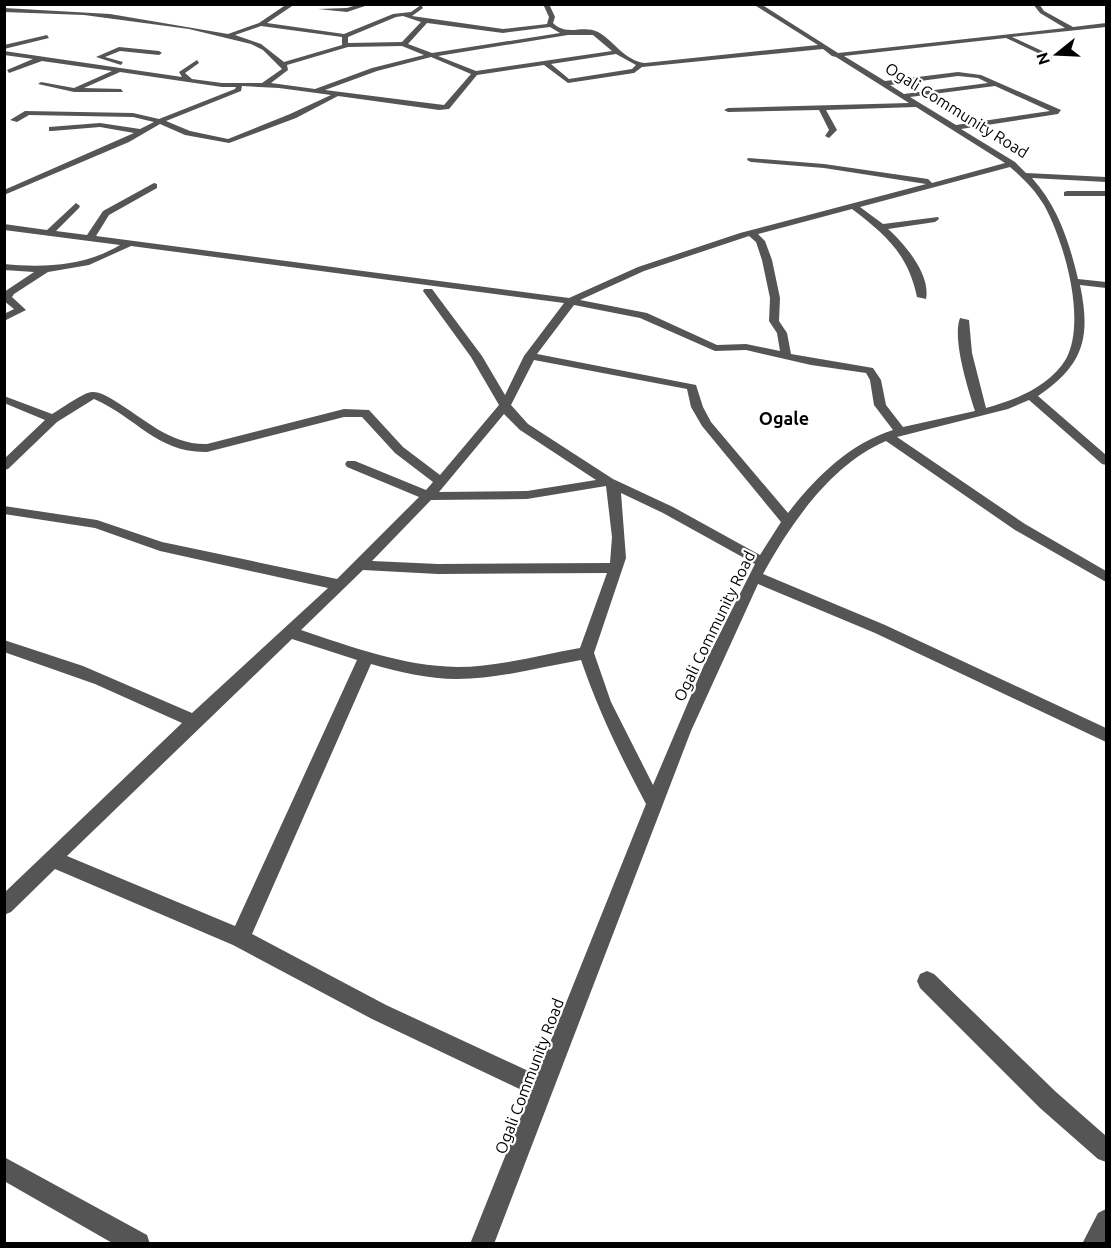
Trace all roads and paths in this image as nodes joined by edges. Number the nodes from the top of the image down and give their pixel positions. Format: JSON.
{"nodes":[{"id":1,"x":23,"y":4,"type":"edge"},
{"id":2,"x":292,"y":4,"type":"edge"},
{"id":3,"x":368,"y":4,"type":"edge"},
{"id":4,"x":411,"y":4,"type":"edge"},
{"id":5,"x":546,"y":4,"type":"edge"},
{"id":6,"x":756,"y":4,"type":"edge"},
{"id":7,"x":1036,"y":4,"type":"edge"},
{"id":8,"x":425,"y":6,"type":"edge"},
{"id":9,"x":4,"y":9,"type":"edge"},
{"id":10,"x":321,"y":9,"type":"dead end"},
{"id":11,"x":406,"y":16,"type":"junction"},
{"id":12,"x":115,"y":17,"type":"junction"},
{"id":13,"x":426,"y":21,"type":"junction"},
{"id":14,"x":107,"y":22,"type":"dead end"},
{"id":15,"x":261,"y":24,"type":"junction"},
{"id":16,"x":321,"y":24,"type":"dead end"},
{"id":17,"x":551,"y":25,"type":"junction"},
{"id":18,"x":1107,"y":25,"type":"edge"},
{"id":19,"x":312,"y":29,"type":"junction"},
{"id":20,"x":1074,"y":30,"type":"junction"},
{"id":21,"x":566,"y":34,"type":"junction"},
{"id":22,"x":230,"y":35,"type":"junction"},
{"id":23,"x":345,"y":36,"type":"junction"},
{"id":24,"x":47,"y":37,"type":"dead end"},
{"id":25,"x":1009,"y":38,"type":"junction"},
{"id":26,"x":404,"y":44,"type":"junction"},
{"id":27,"x":346,"y":45,"type":"junction"},
{"id":28,"x":4,"y":47,"type":"edge"},
{"id":29,"x":822,"y":47,"type":"junction"},
{"id":30,"x":4,"y":53,"type":"edge"},
{"id":31,"x":159,"y":53,"type":"dead end"},
{"id":32,"x":619,"y":53,"type":"junction"},
{"id":33,"x":834,"y":55,"type":"junction"},
{"id":34,"x":430,"y":56,"type":"junction"},
{"id":35,"x":1051,"y":57,"type":"dead end"},
{"id":36,"x":40,"y":59,"type":"junction"},
{"id":37,"x":197,"y":62,"type":"dead end"},
{"id":38,"x":546,"y":63,"type":"junction"},
{"id":39,"x":284,"y":64,"type":"junction"},
{"id":40,"x":640,"y":65,"type":"junction"},
{"id":41,"x":117,"y":70,"type":"junction"},
{"id":42,"x":9,"y":71,"type":"dead end"},
{"id":43,"x":475,"y":73,"type":"junction"},
{"id":44,"x":159,"y":74,"type":"junction"},
{"id":45,"x":190,"y":80,"type":"junction"},
{"id":46,"x":996,"y":83,"type":"junction"},
{"id":47,"x":41,"y":84,"type":"dead end"},
{"id":48,"x":881,"y":84,"type":"junction"},
{"id":49,"x":262,"y":85,"type":"junction"},
{"id":50,"x":238,"y":87,"type":"junction"},
{"id":51,"x":75,"y":90,"type":"junction"},
{"id":52,"x":121,"y":91,"type":"dead end"},
{"id":53,"x":314,"y":92,"type":"junction"},
{"id":54,"x":335,"y":96,"type":"junction"},
{"id":55,"x":902,"y":96,"type":"junction"},
{"id":56,"x":916,"y":105,"type":"junction"},
{"id":57,"x":822,"y":108,"type":"junction"},
{"id":58,"x":728,"y":110,"type":"dead end"},
{"id":59,"x":14,"y":120,"type":"dead end"},
{"id":60,"x":160,"y":123,"type":"junction"},
{"id":61,"x":954,"y":128,"type":"junction"},
{"id":62,"x":52,"y":129,"type":"dead end"},
{"id":63,"x":139,"y":131,"type":"junction"},
{"id":64,"x":829,"y":136,"type":"dead end"},
{"id":65,"x":751,"y":160,"type":"dead end"},
{"id":66,"x":1012,"y":164,"type":"junction"},
{"id":67,"x":1026,"y":175,"type":"junction"},
{"id":68,"x":1107,"y":179,"type":"edge"},
{"id":69,"x":937,"y":184,"type":"junction"},
{"id":70,"x":154,"y":186,"type":"dead end"},
{"id":71,"x":4,"y":192,"type":"edge"},
{"id":72,"x":1067,"y":194,"type":"dead end"},
{"id":73,"x":1107,"y":194,"type":"edge"},
{"id":74,"x":76,"y":206,"type":"dead end"},
{"id":75,"x":854,"y":206,"type":"junction"},
{"id":76,"x":935,"y":219,"type":"dead end"},
{"id":77,"x":4,"y":227,"type":"edge"},
{"id":78,"x":881,"y":227,"type":"junction"},
{"id":79,"x":49,"y":232,"type":"junction"},
{"id":80,"x":751,"y":233,"type":"junction"},
{"id":81,"x":90,"y":238,"type":"junction"},
{"id":82,"x":130,"y":243,"type":"junction"},
{"id":83,"x":4,"y":267,"type":"edge"},
{"id":84,"x":46,"y":269,"type":"junction"},
{"id":85,"x":1074,"y":281,"type":"junction"},
{"id":86,"x":1107,"y":285,"type":"edge"},
{"id":87,"x":428,"y":291,"type":"dead end"},
{"id":88,"x":922,"y":297,"type":"dead end"},
{"id":89,"x":570,"y":301,"type":"junction"},
{"id":90,"x":4,"y":318,"type":"edge"},
{"id":91,"x":964,"y":320,"type":"dead end"},
{"id":92,"x":530,"y":356,"type":"junction"},
{"id":93,"x":786,"y":356,"type":"junction"},
{"id":94,"x":1031,"y":396,"type":"junction"},
{"id":95,"x":4,"y":399,"type":"edge"},
{"id":96,"x":506,"y":404,"type":"junction"},
{"id":97,"x":981,"y":412,"type":"junction"},
{"id":98,"x":53,"y":419,"type":"junction"},
{"id":99,"x":901,"y":432,"type":"junction"},
{"id":100,"x":887,"y":436,"type":"junction"},
{"id":101,"x":1107,"y":461,"type":"edge"},
{"id":102,"x":351,"y":464,"type":"dead end"},
{"id":103,"x":4,"y":466,"type":"edge"},
{"id":104,"x":441,"y":482,"type":"junction"},
{"id":105,"x":612,"y":484,"type":"junction"},
{"id":106,"x":428,"y":496,"type":"junction"},
{"id":107,"x":4,"y":510,"type":"edge"},
{"id":108,"x":789,"y":522,"type":"junction"},
{"id":109,"x":764,"y":562,"type":"junction"},
{"id":110,"x":359,"y":565,"type":"junction"},
{"id":111,"x":615,"y":568,"type":"junction"},
{"id":112,"x":756,"y":577,"type":"junction"},
{"id":113,"x":1107,"y":578,"type":"edge"},
{"id":114,"x":340,"y":585,"type":"junction"},
{"id":115,"x":289,"y":633,"type":"junction"},
{"id":116,"x":4,"y":646,"type":"edge"},
{"id":117,"x":586,"y":653,"type":"junction"},
{"id":118,"x":366,"y":657,"type":"junction"},
{"id":119,"x":194,"y":721,"type":"junction"},
{"id":120,"x":1107,"y":735,"type":"edge"},
{"id":121,"x":654,"y":803,"type":"junction"},
{"id":122,"x":53,"y":859,"type":"junction"},
{"id":123,"x":4,"y":906,"type":"edge"},
{"id":124,"x":240,"y":938,"type":"junction"},
{"id":125,"x":927,"y":981,"type":"dead end"},
{"id":126,"x":543,"y":1089,"type":"junction"},
{"id":127,"x":1107,"y":1151,"type":"edge"},
{"id":128,"x":4,"y":1168,"type":"edge"},
{"id":129,"x":1107,"y":1221,"type":"edge"},
{"id":130,"x":138,"y":1244,"type":"edge"},
{"id":131,"x":482,"y":1244,"type":"edge"},
{"id":132,"x":1094,"y":1244,"type":"edge"}],
"edges":[{"from":1,"to":9,"type":"street"},
{"from":2,"to":15,"type":"street"},
{"from":3,"to":10,"type":"street"},
{"from":4,"to":8,"type":"street"},
{"from":5,"to":17,"type":"street"},
{"from":6,"to":29,"type":"street","name":"Ogali Community Road"},
{"from":7,"to":20,"type":"street"},
{"from":8,"to":11,"type":"street"},
{"from":9,"to":12,"type":"street"},
{"from":11,"to":13,"type":"street"},
{"from":11,"to":23,"type":"street"},
{"from":12,"to":14,"type":"street"},
{"from":12,"to":22,"type":"street"},
{"from":13,"to":17,"type":"street"},
{"from":13,"to":26,"type":"street"},
{"from":15,"to":19,"type":"street"},
{"from":15,"to":22,"type":"street"},
{"from":16,"to":19,"type":"street"},
{"from":17,"to":21,"type":"street"},
{"from":18,"to":20,"type":"street"},
{"from":19,"to":23,"type":"street"},
{"from":20,"to":25,"type":"street"},
{"from":21,"to":32,"type":"street"},
{"from":21,"to":34,"type":"street"},
{"from":22,"to":39,"type":"street"},
{"from":23,"to":27,"type":"street"},
{"from":24,"to":28,"type":"street"},
{"from":25,"to":33,"type":"street"},
{"from":25,"to":35,"type":"street"},
{"from":26,"to":27,"type":"street"},
{"from":26,"to":34,"type":"street"},
{"from":27,"to":39,"type":"street"},
{"from":29,"to":33,"type":"street","name":"Ogali Community Road"},
{"from":29,"to":40,"type":"street"},
{"from":30,"to":36,"type":"street"},
{"from":31,"to":44,"type":"street"},
{"from":32,"to":38,"type":"street"},
{"from":32,"to":40,"type":"street"},
{"from":33,"to":48,"type":"street","name":"Ogali Community Road"},
{"from":34,"to":43,"type":"street"},
{"from":34,"to":53,"type":"street"},
{"from":36,"to":41,"type":"street"},
{"from":36,"to":42,"type":"street"},
{"from":37,"to":45,"type":"street"},
{"from":38,"to":40,"type":"street"},
{"from":38,"to":43,"type":"street"},
{"from":39,"to":49,"type":"street"},
{"from":41,"to":44,"type":"street"},
{"from":41,"to":51,"type":"street"},
{"from":43,"to":54,"type":"street"},
{"from":44,"to":45,"type":"street"},
{"from":45,"to":50,"type":"street"},
{"from":46,"to":48,"type":"street"},
{"from":46,"to":55,"type":"street"},
{"from":46,"to":61,"type":"street"},
{"from":47,"to":51,"type":"street"},
{"from":48,"to":55,"type":"street","name":"Ogali Community Road"},
{"from":49,"to":50,"type":"street"},
{"from":49,"to":53,"type":"street"},
{"from":50,"to":60,"type":"street"},
{"from":51,"to":52,"type":"street"},
{"from":53,"to":54,"type":"street"},
{"from":54,"to":60,"type":"street"},
{"from":55,"to":56,"type":"street","name":"Ogali Community Road"},
{"from":56,"to":57,"type":"street"},
{"from":56,"to":61,"type":"street","name":"Ogali Community Road"},
{"from":57,"to":58,"type":"street"},
{"from":57,"to":64,"type":"street"},
{"from":59,"to":60,"type":"street"},
{"from":60,"to":63,"type":"street"},
{"from":61,"to":66,"type":"street","name":"Ogali Community Road"},
{"from":62,"to":63,"type":"street"},
{"from":63,"to":71,"type":"street"},
{"from":65,"to":69,"type":"street"},
{"from":66,"to":67,"type":"street","name":"Ogali Community Road"},
{"from":66,"to":69,"type":"street"},
{"from":67,"to":68,"type":"street"},
{"from":67,"to":85,"type":"street","name":"Ogali Community Road"},
{"from":69,"to":75,"type":"street"},
{"from":70,"to":81,"type":"street"},
{"from":72,"to":73,"type":"street"},
{"from":74,"to":79,"type":"street"},
{"from":75,"to":78,"type":"street"},
{"from":75,"to":80,"type":"street"},
{"from":76,"to":78,"type":"street"},
{"from":77,"to":79,"type":"street"},
{"from":78,"to":88,"type":"street"},
{"from":79,"to":81,"type":"street"},
{"from":80,"to":89,"type":"street"},
{"from":80,"to":93,"type":"street"},
{"from":81,"to":82,"type":"street"},
{"from":82,"to":84,"type":"street"},
{"from":82,"to":89,"type":"street"},
{"from":83,"to":84,"type":"street"},
{"from":84,"to":90,"type":"street"},
{"from":85,"to":86,"type":"street"},
{"from":85,"to":94,"type":"street","name":"Ogali Community Road"},
{"from":87,"to":96,"type":"street"},
{"from":89,"to":92,"type":"street"},
{"from":89,"to":93,"type":"street"},
{"from":91,"to":97,"type":"street"},
{"from":92,"to":96,"type":"street"},
{"from":92,"to":108,"type":"street"},
{"from":93,"to":99,"type":"street"},
{"from":94,"to":97,"type":"street","name":"Ogali Community Road"},
{"from":94,"to":101,"type":"street"},
{"from":95,"to":98,"type":"street"},
{"from":96,"to":104,"type":"street"},
{"from":96,"to":105,"type":"street"},
{"from":97,"to":99,"type":"street","name":"Ogali Community Road"},
{"from":98,"to":103,"type":"street"},
{"from":98,"to":104,"type":"street"},
{"from":99,"to":100,"type":"street","name":"Ogali Community Road"},
{"from":100,"to":108,"type":"street","name":"Ogali Community Road"},
{"from":100,"to":113,"type":"street"},
{"from":102,"to":106,"type":"street"},
{"from":104,"to":106,"type":"street"},
{"from":105,"to":106,"type":"street"},
{"from":105,"to":109,"type":"street"},
{"from":105,"to":111,"type":"street"},
{"from":106,"to":110,"type":"street"},
{"from":107,"to":114,"type":"street"},
{"from":108,"to":109,"type":"street","name":"Ogali Community Road"},
{"from":109,"to":112,"type":"street","name":"Ogali Community Road"},
{"from":110,"to":111,"type":"street"},
{"from":110,"to":114,"type":"street"},
{"from":111,"to":117,"type":"street"},
{"from":112,"to":120,"type":"street"},
{"from":112,"to":121,"type":"street","name":"Ogali Community Road"},
{"from":114,"to":115,"type":"street"},
{"from":115,"to":118,"type":"street"},
{"from":115,"to":119,"type":"street"},
{"from":116,"to":119,"type":"street"},
{"from":117,"to":118,"type":"street"},
{"from":117,"to":121,"type":"street"},
{"from":118,"to":124,"type":"street"},
{"from":119,"to":122,"type":"street"},
{"from":121,"to":126,"type":"street","name":"Ogali Community Road"},
{"from":122,"to":123,"type":"street"},
{"from":122,"to":124,"type":"street"},
{"from":124,"to":126,"type":"street"},
{"from":125,"to":127,"type":"street"},
{"from":126,"to":131,"type":"street","name":"Ogali Community Road"},
{"from":128,"to":130,"type":"street"},
{"from":129,"to":132,"type":"street"}]}
